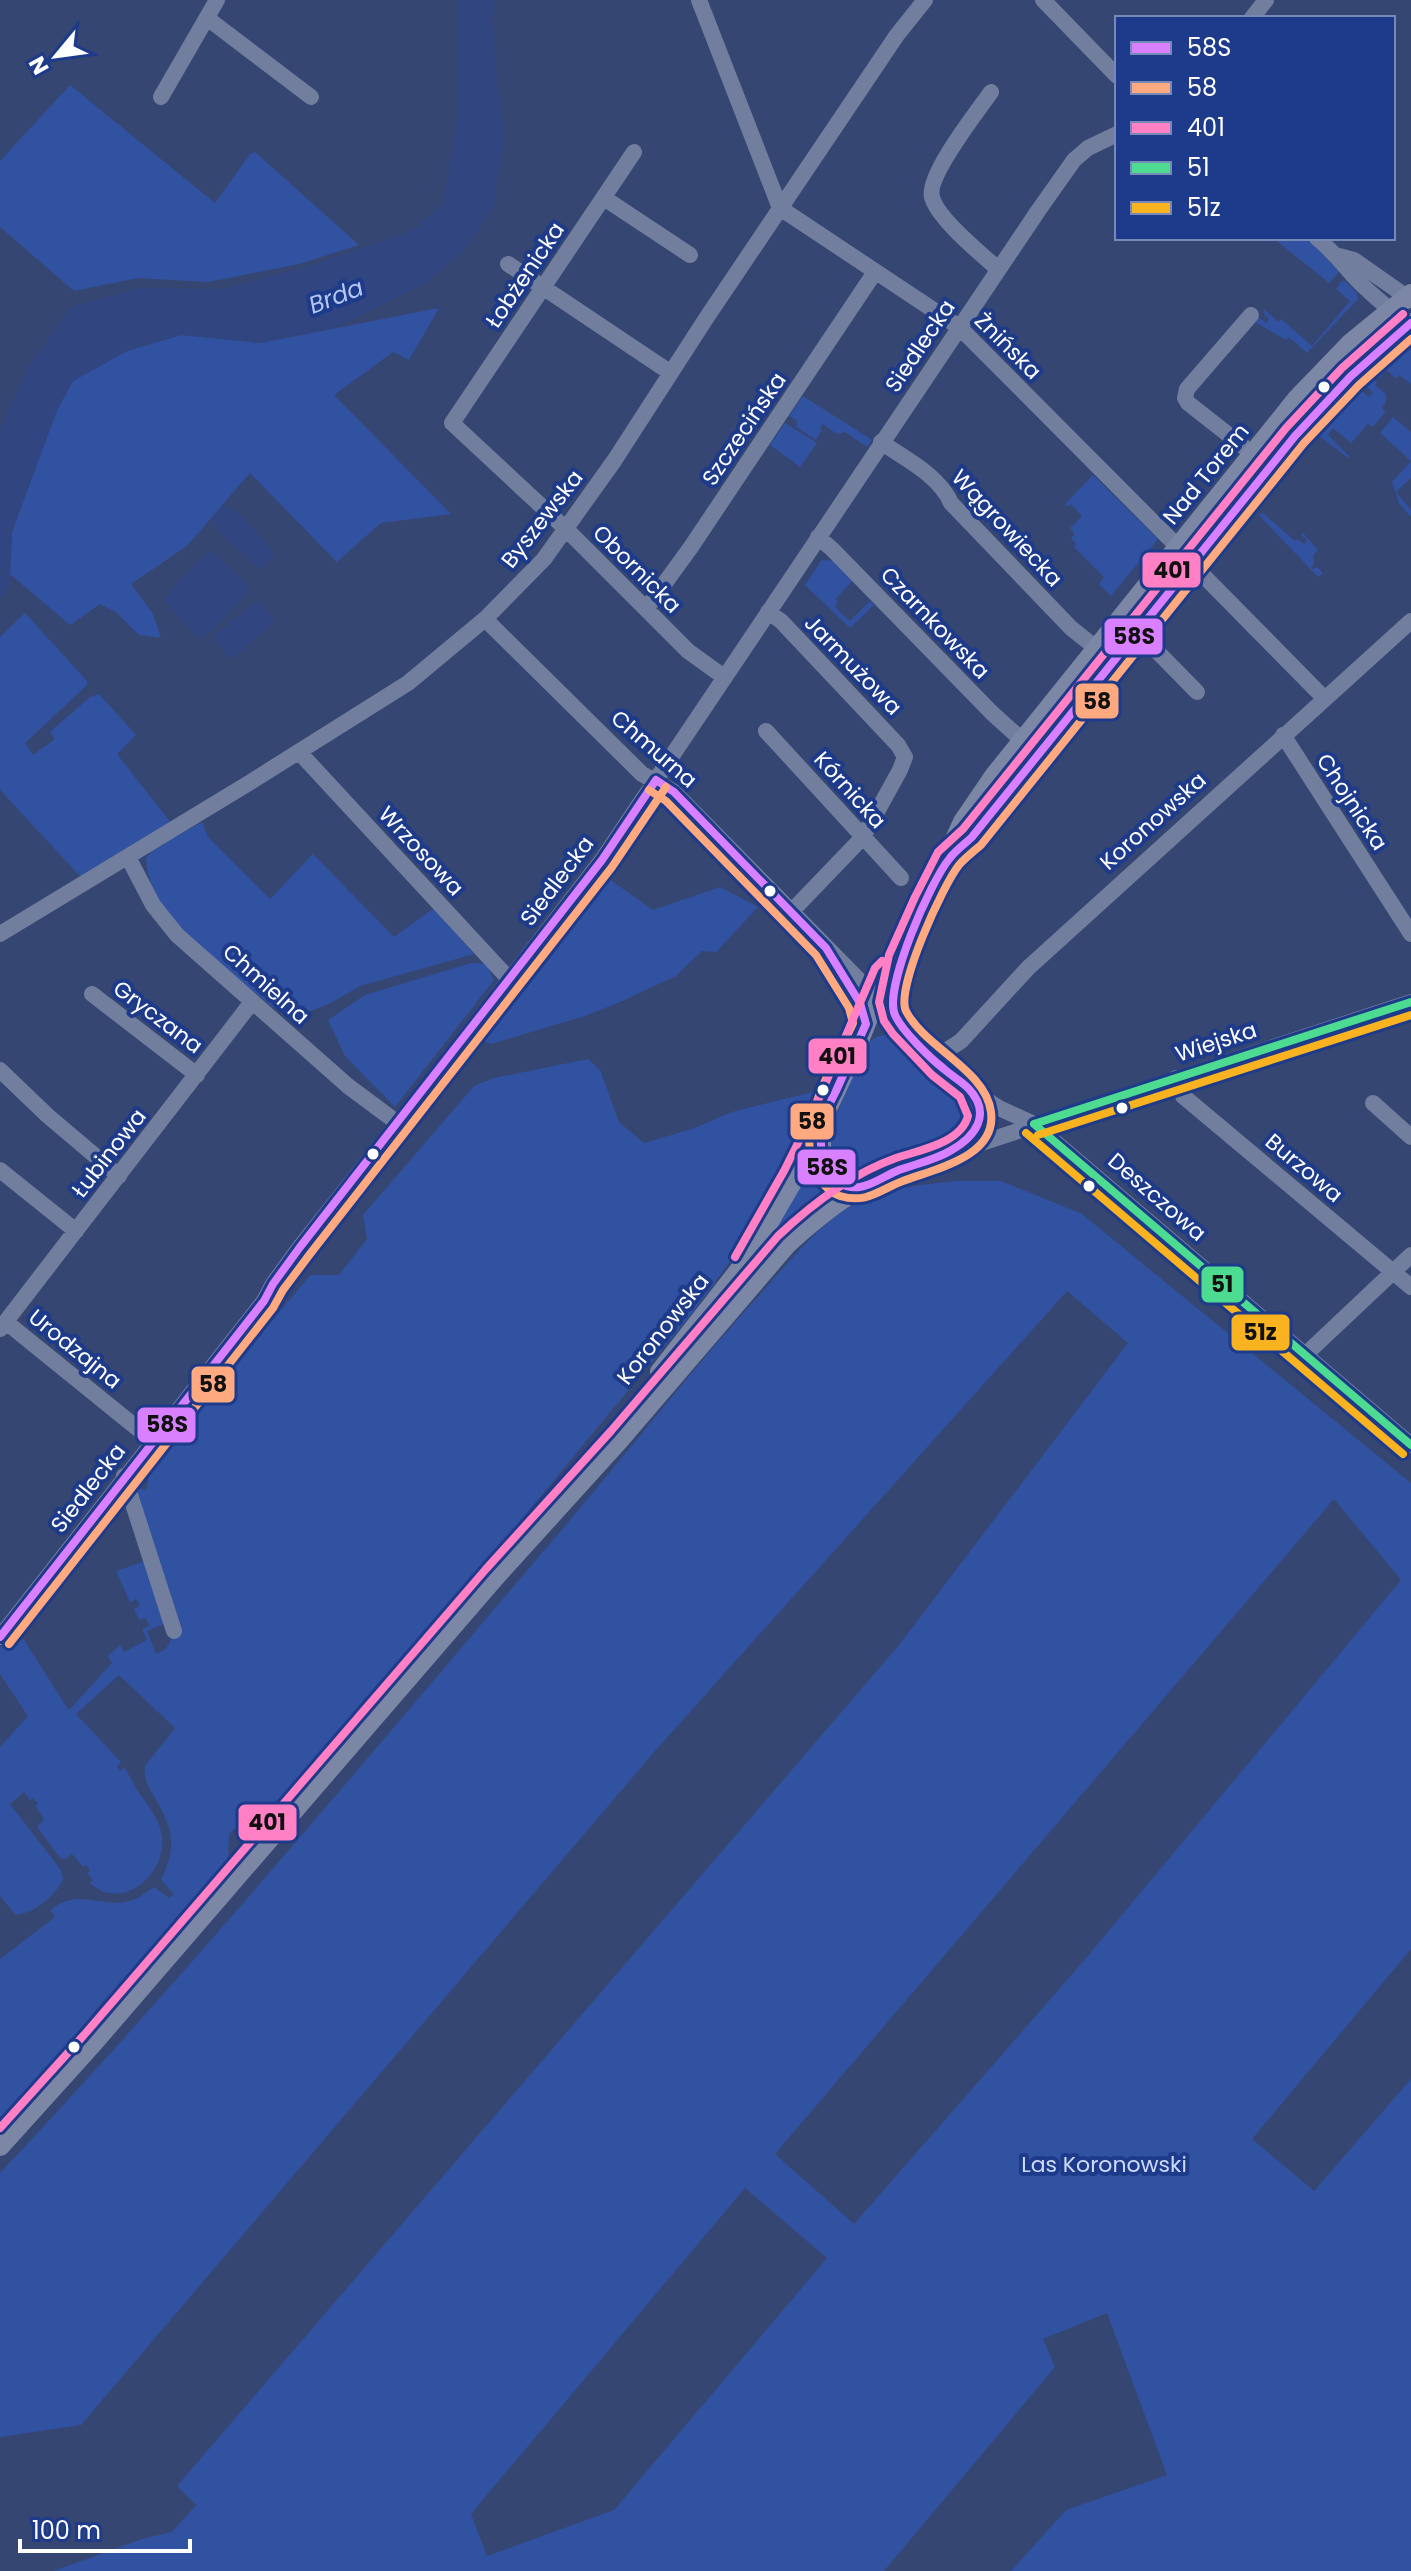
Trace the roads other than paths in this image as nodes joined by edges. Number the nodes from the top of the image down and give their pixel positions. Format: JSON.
{"nodes":[{"id":1,"x":217,"y":0,"type":"edge"},
{"id":2,"x":699,"y":0,"type":"edge"},
{"id":3,"x":925,"y":0,"type":"edge"},
{"id":4,"x":1043,"y":0,"type":"edge"},
{"id":5,"x":1266,"y":0,"type":"edge"},
{"id":6,"x":1254,"y":16,"type":"edge"},
{"id":7,"x":207,"y":18,"type":"junction"},
{"id":8,"x":1115,"y":74,"type":"edge"},
{"id":9,"x":991,"y":92,"type":"dead end"},
{"id":10,"x":161,"y":97,"type":"dead end"},
{"id":11,"x":311,"y":97,"type":"dead end"},
{"id":12,"x":1115,"y":135,"type":"edge"},
{"id":13,"x":634,"y":152,"type":"dead end"},
{"id":14,"x":604,"y":198,"type":"junction"},
{"id":15,"x":780,"y":208,"type":"junction"},
{"id":16,"x":1319,"y":240,"type":"edge"},
{"id":17,"x":690,"y":255,"type":"dead end"},
{"id":18,"x":508,"y":264,"type":"dead end"},
{"id":19,"x":998,"y":269,"type":"junction"},
{"id":20,"x":875,"y":272,"type":"junction"},
{"id":21,"x":542,"y":288,"type":"junction"},
{"id":22,"x":1405,"y":300,"type":"edge"},
{"id":23,"x":1251,"y":315,"type":"dead end"},
{"id":24,"x":1410,"y":325,"type":"edge"},
{"id":25,"x":959,"y":327,"type":"junction"},
{"id":26,"x":671,"y":373,"type":"junction"},
{"id":27,"x":452,"y":423,"type":"joint"},
{"id":28,"x":881,"y":442,"type":"junction"},
{"id":29,"x":1253,"y":454,"type":"junction"},
{"id":30,"x":566,"y":529,"type":"junction"},
{"id":31,"x":818,"y":537,"type":"junction"},
{"id":32,"x":1178,"y":547,"type":"junction"},
{"id":33,"x":1192,"y":564,"type":"junction"},
{"id":34,"x":646,"y":609,"type":"junction"},
{"id":35,"x":768,"y":612,"type":"junction"},
{"id":36,"x":485,"y":619,"type":"junction"},
{"id":37,"x":1411,"y":621,"type":"edge"},
{"id":38,"x":1137,"y":631,"type":"junction"},
{"id":39,"x":1096,"y":648,"type":"junction"},
{"id":40,"x":724,"y":677,"type":"junction"},
{"id":41,"x":1197,"y":692,"type":"dead end"},
{"id":42,"x":1324,"y":698,"type":"junction"},
{"id":43,"x":766,"y":731,"type":"dead end"},
{"id":44,"x":1283,"y":735,"type":"junction"},
{"id":45,"x":1022,"y":740,"type":"junction"},
{"id":46,"x":299,"y":752,"type":"junction"},
{"id":47,"x":656,"y":780,"type":"junction"},
{"id":48,"x":863,"y":837,"type":"junction"},
{"id":49,"x":128,"y":857,"type":"junction"},
{"id":50,"x":948,"y":859,"type":"junction"},
{"id":51,"x":901,"y":878,"type":"dead end"},
{"id":52,"x":791,"y":912,"type":"junction"},
{"id":53,"x":0,"y":934,"type":"edge"},
{"id":54,"x":1411,"y":934,"type":"edge"},
{"id":55,"x":826,"y":948,"type":"junction"},
{"id":56,"x":900,"y":959,"type":"junction"},
{"id":57,"x":510,"y":980,"type":"junction"},
{"id":58,"x":92,"y":994,"type":"dead end"},
{"id":59,"x":875,"y":1000,"type":"junction"},
{"id":60,"x":252,"y":1002,"type":"junction"},
{"id":61,"x":1411,"y":1002,"type":"edge"},
{"id":62,"x":907,"y":1031,"type":"junction"},
{"id":63,"x":862,"y":1034,"type":"junction"},
{"id":64,"x":929,"y":1054,"type":"junction"},
{"id":65,"x":0,"y":1070,"type":"edge"},
{"id":66,"x":197,"y":1075,"type":"junction"},
{"id":67,"x":1176,"y":1078,"type":"junction"},
{"id":68,"x":969,"y":1089,"type":"junction"},
{"id":69,"x":1373,"y":1103,"type":"dead end"},
{"id":70,"x":822,"y":1122,"type":"junction"},
{"id":71,"x":399,"y":1124,"type":"junction"},
{"id":72,"x":1034,"y":1124,"type":"junction"},
{"id":73,"x":1411,"y":1137,"type":"edge"},
{"id":74,"x":948,"y":1153,"type":"junction"},
{"id":75,"x":0,"y":1170,"type":"edge"},
{"id":76,"x":119,"y":1176,"type":"junction"},
{"id":77,"x":862,"y":1187,"type":"junction"},
{"id":78,"x":76,"y":1231,"type":"junction"},
{"id":79,"x":1411,"y":1255,"type":"edge"},
{"id":80,"x":1393,"y":1271,"type":"junction"},
{"id":81,"x":1411,"y":1287,"type":"edge"},
{"id":82,"x":3,"y":1326,"type":"edge"},
{"id":83,"x":1305,"y":1355,"type":"junction"},
{"id":84,"x":153,"y":1441,"type":"junction"},
{"id":85,"x":1411,"y":1445,"type":"edge"},
{"id":86,"x":124,"y":1476,"type":"junction"},
{"id":87,"x":558,"y":1505,"type":"junction"},
{"id":88,"x":174,"y":1631,"type":"dead end"},
{"id":89,"x":0,"y":1637,"type":"edge"},
{"id":90,"x":0,"y":2146,"type":"edge"}],
"edges":[{"from":1,"to":7,"type":"street"},
{"from":2,"to":15,"type":"street"},
{"from":3,"to":15,"type":"street","name":"Byszewska"},
{"from":4,"to":8,"type":"street"},
{"from":5,"to":6,"type":"street"},
{"from":7,"to":10,"type":"street"},
{"from":7,"to":11,"type":"street"},
{"from":9,"to":19,"type":"street"},
{"from":12,"to":19,"type":"street","name":"Siedlecka"},
{"from":13,"to":14,"type":"street","name":"Łobżenicka"},
{"from":14,"to":17,"type":"street"},
{"from":14,"to":21,"type":"street","name":"Łobżenicka"},
{"from":15,"to":20,"type":"street","name":"Żnińska"},
{"from":15,"to":26,"type":"street","name":"Byszewska"},
{"from":16,"to":22,"type":"street"},
{"from":18,"to":21,"type":"street"},
{"from":19,"to":25,"type":"street","name":"Siedlecka"},
{"from":20,"to":25,"type":"street","name":"Żnińska"},
{"from":20,"to":34,"type":"street","name":"Szczecińska"},
{"from":21,"to":26,"type":"street"},
{"from":21,"to":27,"type":"street","name":"Łobżenicka"},
{"from":22,"to":24,"type":"street"},
{"from":22,"to":29,"type":"main road","name":"Nad Torem"},
{"from":23,"to":29,"type":"street"},
{"from":24,"to":33,"type":"main road","name":"Nad Torem"},
{"from":25,"to":28,"type":"street","name":"Siedlecka"},
{"from":25,"to":32,"type":"street","name":"Żnińska"},
{"from":26,"to":30,"type":"street","name":"Byszewska"},
{"from":27,"to":30,"type":"street","name":"Obornicka"},
{"from":28,"to":31,"type":"street","name":"Siedlecka"},
{"from":28,"to":39,"type":"street","name":"Wągrowiecka"},
{"from":29,"to":32,"type":"main road","name":"Nad Torem"},
{"from":30,"to":34,"type":"street","name":"Obornicka"},
{"from":30,"to":36,"type":"street","name":"Byszewska"},
{"from":31,"to":35,"type":"street","name":"Siedlecka"},
{"from":31,"to":45,"type":"street","name":"Czarnkowska"},
{"from":32,"to":39,"type":"main road","name":"Nad Torem"},
{"from":33,"to":38,"type":"main road","name":"Nad Torem"},
{"from":33,"to":42,"type":"street"},
{"from":34,"to":40,"type":"street","name":"Obornicka"},
{"from":35,"to":40,"type":"street","name":"Siedlecka"},
{"from":35,"to":48,"type":"street","name":"Jarmużowa"},
{"from":36,"to":46,"type":"street","name":"Byszewska"},
{"from":36,"to":47,"type":"street","name":"Chmurna"},
{"from":37,"to":42,"type":"street","name":"Koronowska"},
{"from":38,"to":41,"type":"street"},
{"from":38,"to":50,"type":"main road","name":"Nad Torem"},
{"from":39,"to":45,"type":"main road","name":"Nad Torem"},
{"from":40,"to":47,"type":"street","name":"Siedlecka"},
{"from":42,"to":44,"type":"street","name":"Koronowska"},
{"from":43,"to":48,"type":"street","name":"Kórnicka"},
{"from":44,"to":54,"type":"street","name":"Chojnicka"},
{"from":44,"to":64,"type":"street","name":"Koronowska"},
{"from":45,"to":50,"type":"main road","name":"Nad Torem"},
{"from":46,"to":49,"type":"street","name":"Byszewska"},
{"from":46,"to":57,"type":"street","name":"Wrzosowa"},
{"from":47,"to":52,"type":"street","name":"Chmurna"},
{"from":47,"to":57,"type":"street","name":"Siedlecka"},
{"from":48,"to":51,"type":"street","name":"Kórnicka"},
{"from":48,"to":52,"type":"street","name":"Jarmużowa"},
{"from":49,"to":53,"type":"street","name":"Byszewska"},
{"from":49,"to":60,"type":"street","name":"Chmielna"},
{"from":50,"to":56,"type":"main road","name":"Nad Torem"},
{"from":52,"to":55,"type":"street","name":"Chmurna"},
{"from":55,"to":59,"type":"street","name":"Chmurna"},
{"from":55,"to":63,"type":"street","name":"Chmurna"},
{"from":56,"to":59,"type":"main road","name":"Nad Torem"},
{"from":56,"to":62,"type":"main road","name":"Nad Torem"},
{"from":57,"to":71,"type":"street","name":"Siedlecka"},
{"from":58,"to":66,"type":"street","name":"Gryczana"},
{"from":59,"to":62,"type":"street","name":"Chmurna"},
{"from":59,"to":63,"type":"main road","name":"Koronowska"},
{"from":60,"to":66,"type":"street","name":"Łubinowa"},
{"from":60,"to":71,"type":"street","name":"Chmielna"},
{"from":61,"to":67,"type":"street","name":"Wiejska"},
{"from":62,"to":63,"type":"main road"},
{"from":62,"to":64,"type":"main road","name":"Deszczowa"},
{"from":63,"to":70,"type":"main road","name":"Koronowska"},
{"from":64,"to":68,"type":"main road","name":"Deszczowa"},
{"from":65,"to":76,"type":"street"},
{"from":66,"to":76,"type":"street","name":"Łubinowa"},
{"from":67,"to":72,"type":"street","name":"Wiejska"},
{"from":67,"to":80,"type":"street","name":"Burzowa"},
{"from":68,"to":72,"type":"street","name":"Deszczowa"},
{"from":68,"to":74,"type":"main road"},
{"from":69,"to":73,"type":"street"},
{"from":70,"to":77,"type":"main road"},
{"from":70,"to":87,"type":"main road","name":"Koronowska"},
{"from":71,"to":84,"type":"street","name":"Siedlecka"},
{"from":72,"to":74,"type":"street","name":"Koronowska"},
{"from":72,"to":83,"type":"street","name":"Deszczowa"},
{"from":74,"to":77,"type":"main road","name":"Koronowska"},
{"from":75,"to":78,"type":"street"},
{"from":76,"to":78,"type":"street","name":"Łubinowa"},
{"from":77,"to":87,"type":"main road","name":"Koronowska"},
{"from":78,"to":82,"type":"street","name":"Łubinowa"},
{"from":79,"to":80,"type":"street"},
{"from":80,"to":81,"type":"street","name":"Burzowa"},
{"from":80,"to":83,"type":"street"},
{"from":82,"to":84,"type":"street","name":"Urodzajna"},
{"from":83,"to":85,"type":"street","name":"Deszczowa"},
{"from":84,"to":86,"type":"street","name":"Siedlecka"},
{"from":86,"to":88,"type":"street"},
{"from":86,"to":89,"type":"street","name":"Siedlecka"},
{"from":87,"to":90,"type":"main road","name":"Koronowska"}]}
